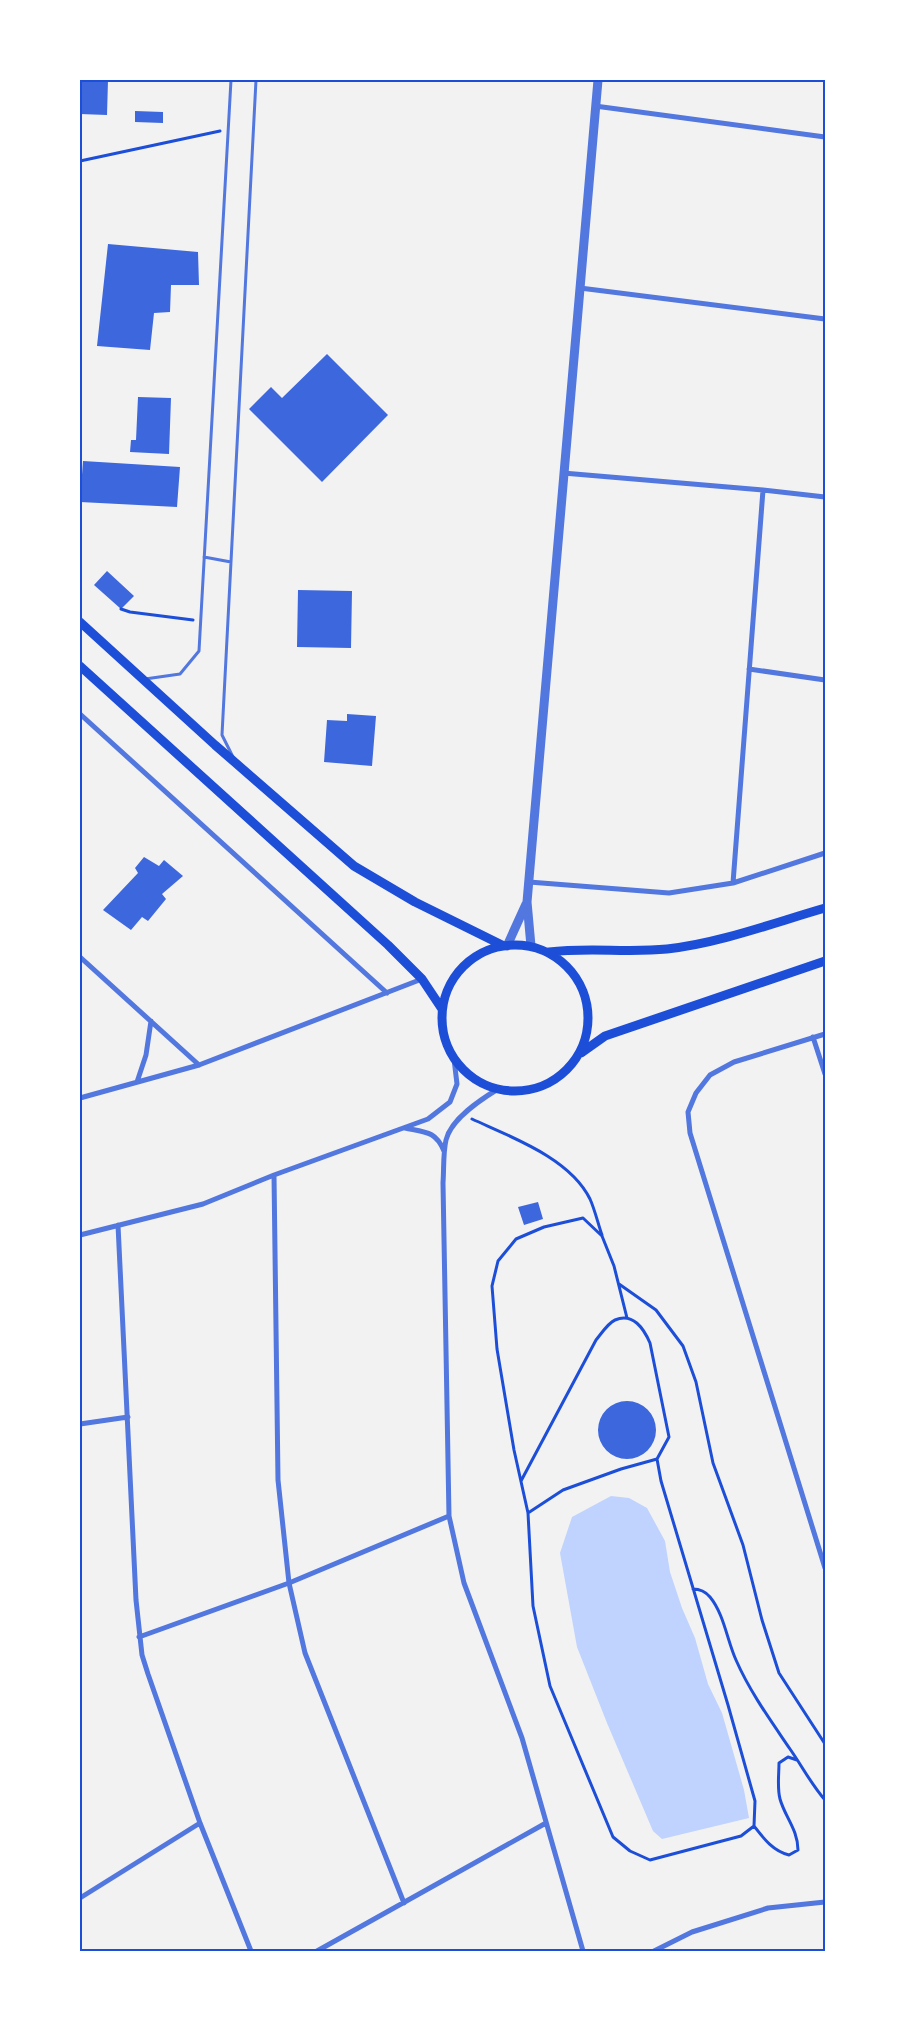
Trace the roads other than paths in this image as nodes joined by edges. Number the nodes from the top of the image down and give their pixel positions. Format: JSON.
{"nodes":[{"id":1,"x":231,"y":80,"type":"edge"},
{"id":2,"x":256,"y":80,"type":"edge"},
{"id":3,"x":598,"y":80,"type":"edge"},
{"id":4,"x":595,"y":106,"type":"junction"},
{"id":5,"x":825,"y":137,"type":"edge"},
{"id":6,"x":580,"y":288,"type":"junction"},
{"id":7,"x":825,"y":319,"type":"edge"},
{"id":8,"x":563,"y":472,"type":"junction"},
{"id":9,"x":763,"y":490,"type":"junction"},
{"id":10,"x":825,"y":497,"type":"edge"},
{"id":11,"x":204,"y":557,"type":"junction"},
{"id":12,"x":231,"y":562,"type":"junction"},
{"id":13,"x":80,"y":622,"type":"edge"},
{"id":14,"x":80,"y":666,"type":"edge"},
{"id":15,"x":750,"y":669,"type":"junction"},
{"id":16,"x":142,"y":679,"type":"junction"},
{"id":17,"x":825,"y":680,"type":"edge"},
{"id":18,"x":80,"y":714,"type":"edge"},
{"id":19,"x":236,"y":764,"type":"junction"},
{"id":20,"x":825,"y":853,"type":"edge"},
{"id":21,"x":529,"y":882,"type":"junction"},
{"id":22,"x":733,"y":883,"type":"junction"},
{"id":23,"x":527,"y":902,"type":"junction"},
{"id":24,"x":825,"y":908,"type":"edge"},
{"id":25,"x":506,"y":946,"type":"junction"},
{"id":26,"x":531,"y":946,"type":"junction"},
{"id":27,"x":549,"y":952,"type":"junction"},
{"id":28,"x":80,"y":957,"type":"edge"},
{"id":29,"x":825,"y":961,"type":"edge"},
{"id":30,"x":422,"y":979,"type":"junction"},
{"id":31,"x":387,"y":993,"type":"junction"},
{"id":32,"x":442,"y":1009,"type":"junction"},
{"id":33,"x":151,"y":1021,"type":"junction"},
{"id":34,"x":825,"y":1034,"type":"edge"},
{"id":35,"x":814,"y":1037,"type":"junction"},
{"id":36,"x":580,"y":1053,"type":"junction"},
{"id":37,"x":454,"y":1059,"type":"junction"},
{"id":38,"x":199,"y":1065,"type":"junction"},
{"id":39,"x":825,"y":1074,"type":"edge"},
{"id":40,"x":137,"y":1082,"type":"junction"},
{"id":41,"x":498,"y":1090,"type":"junction"},
{"id":42,"x":80,"y":1098,"type":"edge"},
{"id":43,"x":404,"y":1128,"type":"junction"},
{"id":44,"x":445,"y":1154,"type":"junction"},
{"id":45,"x":274,"y":1175,"type":"junction"},
{"id":46,"x":118,"y":1225,"type":"junction"},
{"id":47,"x":80,"y":1235,"type":"edge"},
{"id":48,"x":128,"y":1417,"type":"junction"},
{"id":49,"x":80,"y":1424,"type":"edge"},
{"id":50,"x":449,"y":1516,"type":"junction"},
{"id":51,"x":825,"y":1568,"type":"edge"},
{"id":52,"x":289,"y":1583,"type":"junction"},
{"id":53,"x":139,"y":1637,"type":"junction"},
{"id":54,"x":200,"y":1822,"type":"junction"},
{"id":55,"x":546,"y":1823,"type":"junction"},
{"id":56,"x":80,"y":1898,"type":"edge"},
{"id":57,"x":404,"y":1902,"type":"junction"},
{"id":58,"x":825,"y":1902,"type":"edge"},
{"id":59,"x":251,"y":1951,"type":"edge"},
{"id":60,"x":317,"y":1951,"type":"edge"},
{"id":61,"x":583,"y":1951,"type":"edge"},
{"id":62,"x":654,"y":1951,"type":"edge"}],
"edges":[{"from":1,"to":11,"type":"lane"},
{"from":2,"to":12,"type":"lane"},
{"from":3,"to":4,"type":"street"},
{"from":4,"to":5,"type":"street"},
{"from":4,"to":6,"type":"street"},
{"from":6,"to":7,"type":"street"},
{"from":6,"to":8,"type":"street"},
{"from":8,"to":9,"type":"street"},
{"from":8,"to":21,"type":"street"},
{"from":9,"to":10,"type":"street"},
{"from":9,"to":15,"type":"street"},
{"from":11,"to":12,"type":"lane"},
{"from":11,"to":16,"type":"lane"},
{"from":12,"to":19,"type":"lane"},
{"from":13,"to":16,"type":"main road"},
{"from":14,"to":30,"type":"main road"},
{"from":15,"to":17,"type":"street"},
{"from":15,"to":22,"type":"street"},
{"from":16,"to":19,"type":"main road"},
{"from":18,"to":31,"type":"street"},
{"from":19,"to":25,"type":"main road"},
{"from":20,"to":22,"type":"street"},
{"from":21,"to":22,"type":"street"},
{"from":21,"to":23,"type":"street"},
{"from":23,"to":25,"type":"street"},
{"from":23,"to":26,"type":"street"},
{"from":24,"to":27,"type":"main road"},
{"from":25,"to":26,"type":"main road"},
{"from":25,"to":32,"type":"main road"},
{"from":26,"to":27,"type":"main road"},
{"from":27,"to":36,"type":"main road"},
{"from":28,"to":33,"type":"street"},
{"from":29,"to":36,"type":"main road"},
{"from":30,"to":31,"type":"street"},
{"from":30,"to":32,"type":"main road"},
{"from":31,"to":38,"type":"street"},
{"from":32,"to":37,"type":"main road"},
{"from":33,"to":38,"type":"street"},
{"from":33,"to":40,"type":"street"},
{"from":34,"to":35,"type":"street"},
{"from":35,"to":39,"type":"street"},
{"from":35,"to":51,"type":"street"},
{"from":36,"to":41,"type":"main road"},
{"from":37,"to":41,"type":"main road"},
{"from":37,"to":43,"type":"street"},
{"from":38,"to":40,"type":"street"},
{"from":40,"to":42,"type":"street"},
{"from":41,"to":44,"type":"street"},
{"from":43,"to":44,"type":"street"},
{"from":43,"to":45,"type":"street"},
{"from":44,"to":50,"type":"street"},
{"from":45,"to":46,"type":"street"},
{"from":45,"to":52,"type":"street"},
{"from":46,"to":47,"type":"street"},
{"from":46,"to":48,"type":"street"},
{"from":48,"to":49,"type":"street"},
{"from":48,"to":53,"type":"street"},
{"from":50,"to":52,"type":"street"},
{"from":50,"to":55,"type":"street"},
{"from":52,"to":53,"type":"street"},
{"from":52,"to":57,"type":"street"},
{"from":53,"to":54,"type":"street"},
{"from":54,"to":56,"type":"street"},
{"from":54,"to":59,"type":"street"},
{"from":55,"to":57,"type":"street"},
{"from":55,"to":61,"type":"street"},
{"from":57,"to":60,"type":"street"},
{"from":58,"to":62,"type":"street"}]}
